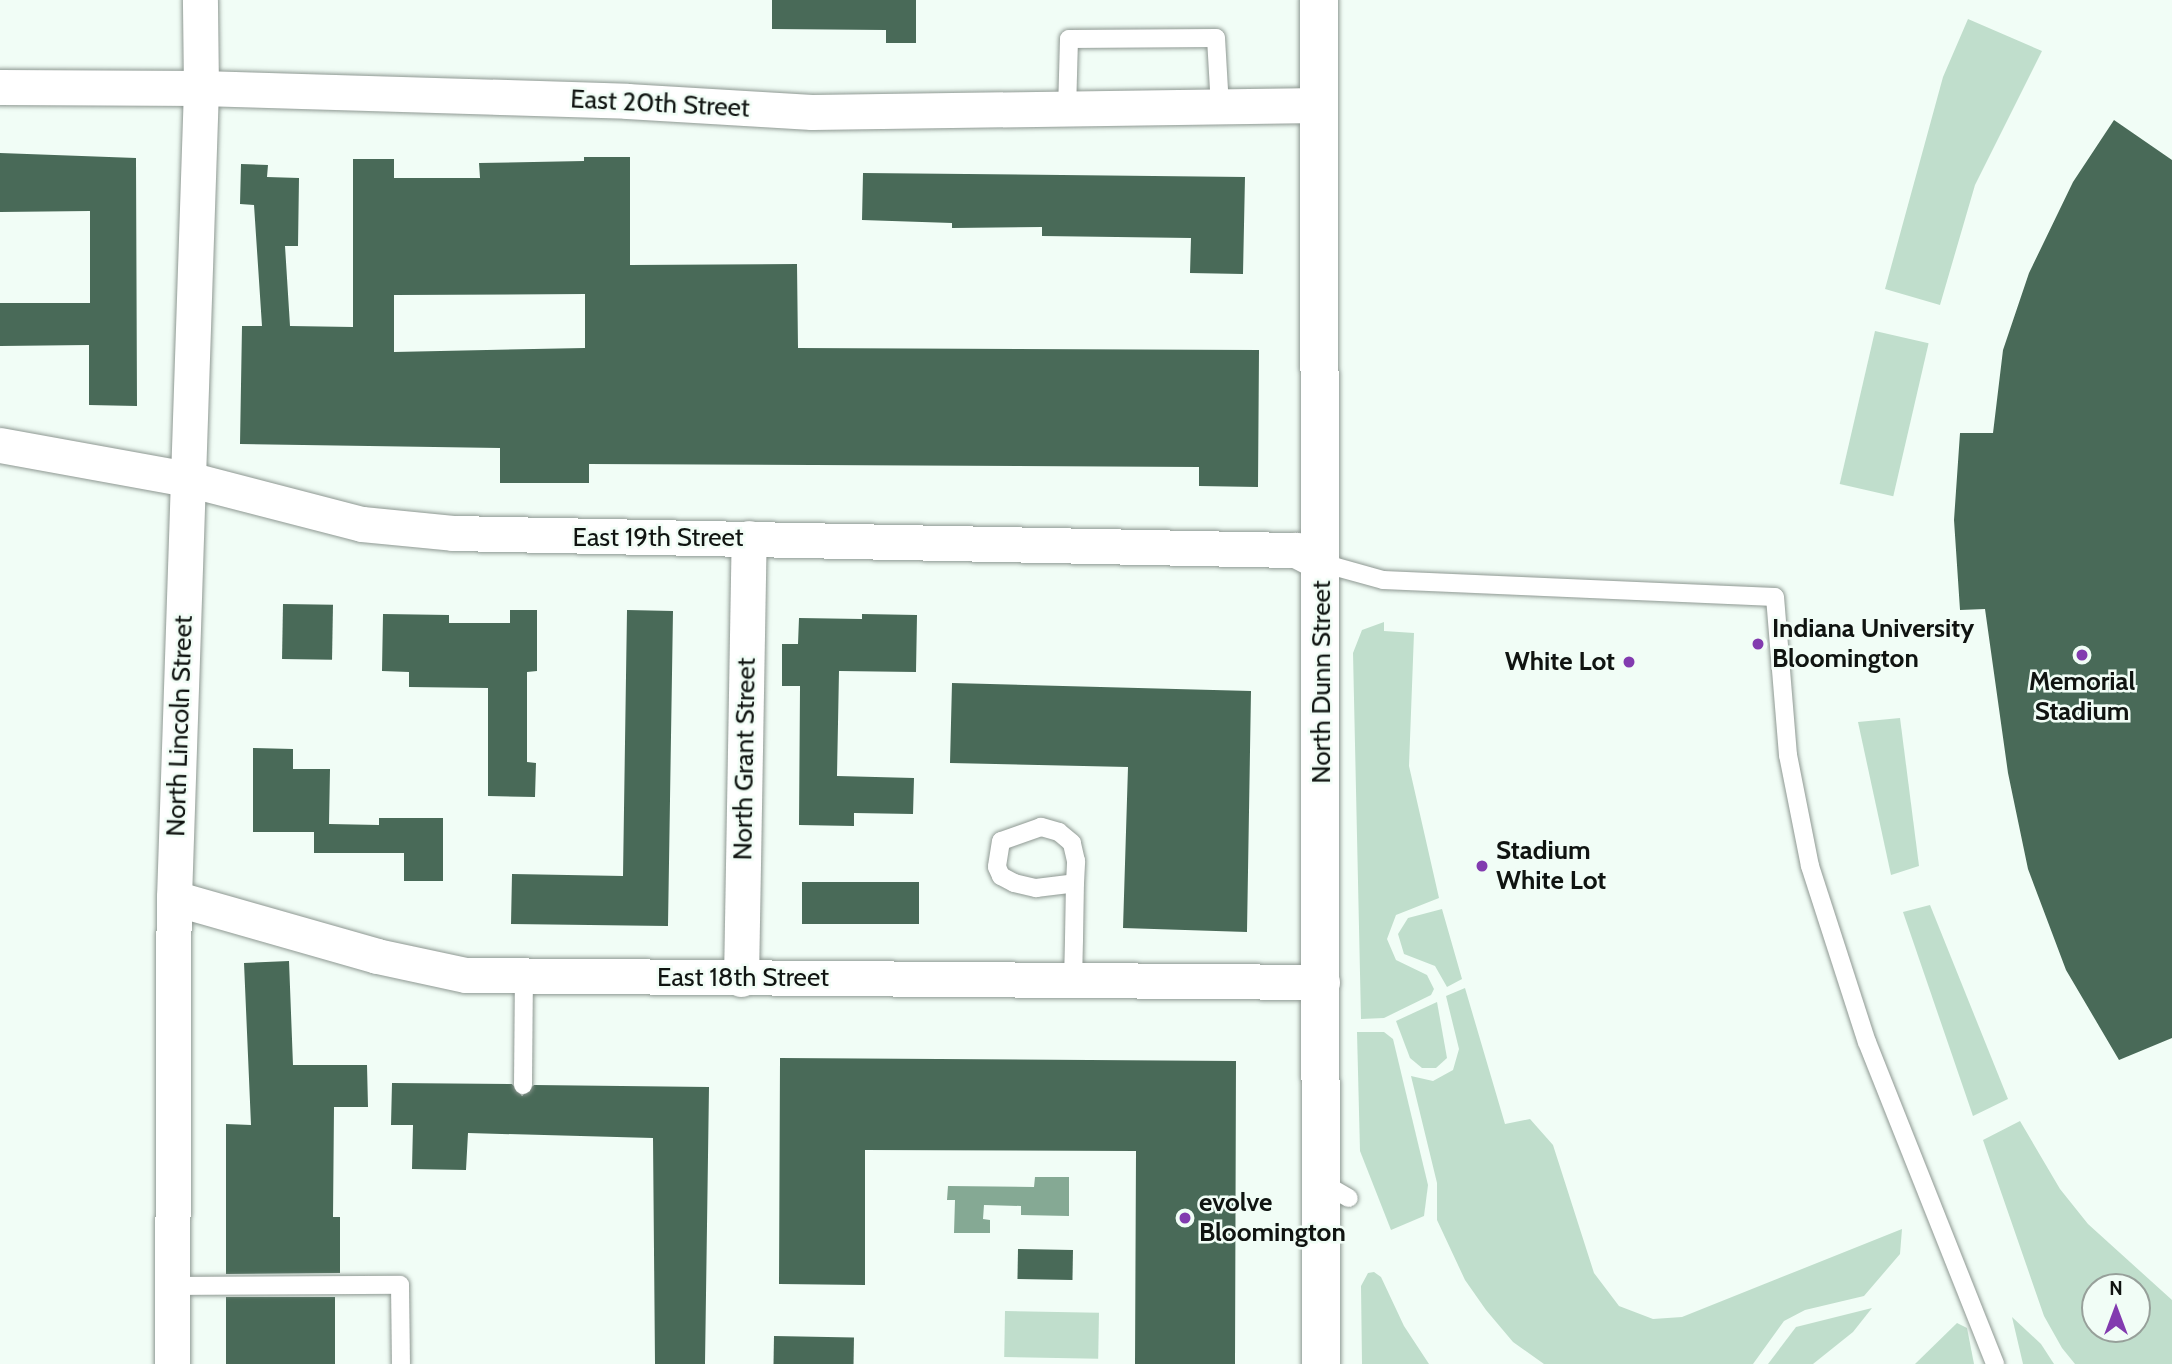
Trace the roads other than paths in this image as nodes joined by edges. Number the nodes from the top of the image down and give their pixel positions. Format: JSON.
{"nodes":[{"id":1,"x":200,"y":0,"type":"edge"},
{"id":2,"x":1320,"y":0,"type":"edge"},
{"id":3,"x":0,"y":88,"type":"edge"},
{"id":4,"x":201,"y":88,"type":"junction"},
{"id":5,"x":1320,"y":105,"type":"junction"},
{"id":6,"x":1220,"y":107,"type":"junction"},
{"id":7,"x":1067,"y":111,"type":"junction"},
{"id":8,"x":0,"y":445,"type":"edge"},
{"id":9,"x":188,"y":479,"type":"junction"},
{"id":10,"x":749,"y":538,"type":"junction"},
{"id":11,"x":1322,"y":563,"type":"junction"},
{"id":12,"x":1075,"y":883,"type":"junction"},
{"id":13,"x":174,"y":898,"type":"junction"},
{"id":14,"x":524,"y":976,"type":"junction"},
{"id":15,"x":741,"y":979,"type":"junction"},
{"id":16,"x":1073,"y":981,"type":"junction"},
{"id":17,"x":1322,"y":982,"type":"junction"},
{"id":18,"x":523,"y":1085,"type":"dead end"},
{"id":19,"x":173,"y":1286,"type":"junction"},
{"id":20,"x":172,"y":1364,"type":"edge"},
{"id":21,"x":401,"y":1364,"type":"edge"},
{"id":22,"x":1321,"y":1364,"type":"edge"},
{"id":23,"x":1995,"y":1364,"type":"edge"}],
"edges":[{"from":1,"to":4,"type":"street","name":"North Lincoln Street"},
{"from":2,"to":5,"type":"street","name":"North Dunn Street"},
{"from":3,"to":4,"type":"street","name":"East 20th Street"},
{"from":4,"to":7,"type":"street","name":"East 20th Street"},
{"from":4,"to":9,"type":"street","name":"North Lincoln Street"},
{"from":5,"to":6,"type":"street","name":"East 20th Street"},
{"from":5,"to":11,"type":"street","name":"North Dunn Street"},
{"from":6,"to":7,"type":"street","name":"East 20th Street"},
{"from":6,"to":7,"type":"lane"},
{"from":8,"to":9,"type":"street","name":"East 19th Street"},
{"from":9,"to":10,"type":"street","name":"East 19th Street"},
{"from":9,"to":13,"type":"street","name":"North Lincoln Street"},
{"from":10,"to":11,"type":"street","name":"East 19th Street"},
{"from":10,"to":15,"type":"street","name":"North Grant Street"},
{"from":11,"to":17,"type":"street","name":"North Dunn Street"},
{"from":11,"to":23,"type":"lane"},
{"from":12,"to":12,"type":"lane"},
{"from":12,"to":16,"type":"lane"},
{"from":13,"to":14,"type":"street","name":"East 18th Street"},
{"from":13,"to":19,"type":"street","name":"North Lincoln Street"},
{"from":14,"to":15,"type":"street","name":"East 18th Street"},
{"from":14,"to":18,"type":"lane"},
{"from":15,"to":16,"type":"street","name":"East 18th Street"},
{"from":16,"to":17,"type":"street","name":"East 18th Street"},
{"from":17,"to":22,"type":"street","name":"North Dunn Street"},
{"from":19,"to":20,"type":"street","name":"North Lincoln Street"},
{"from":19,"to":21,"type":"lane"}]}
